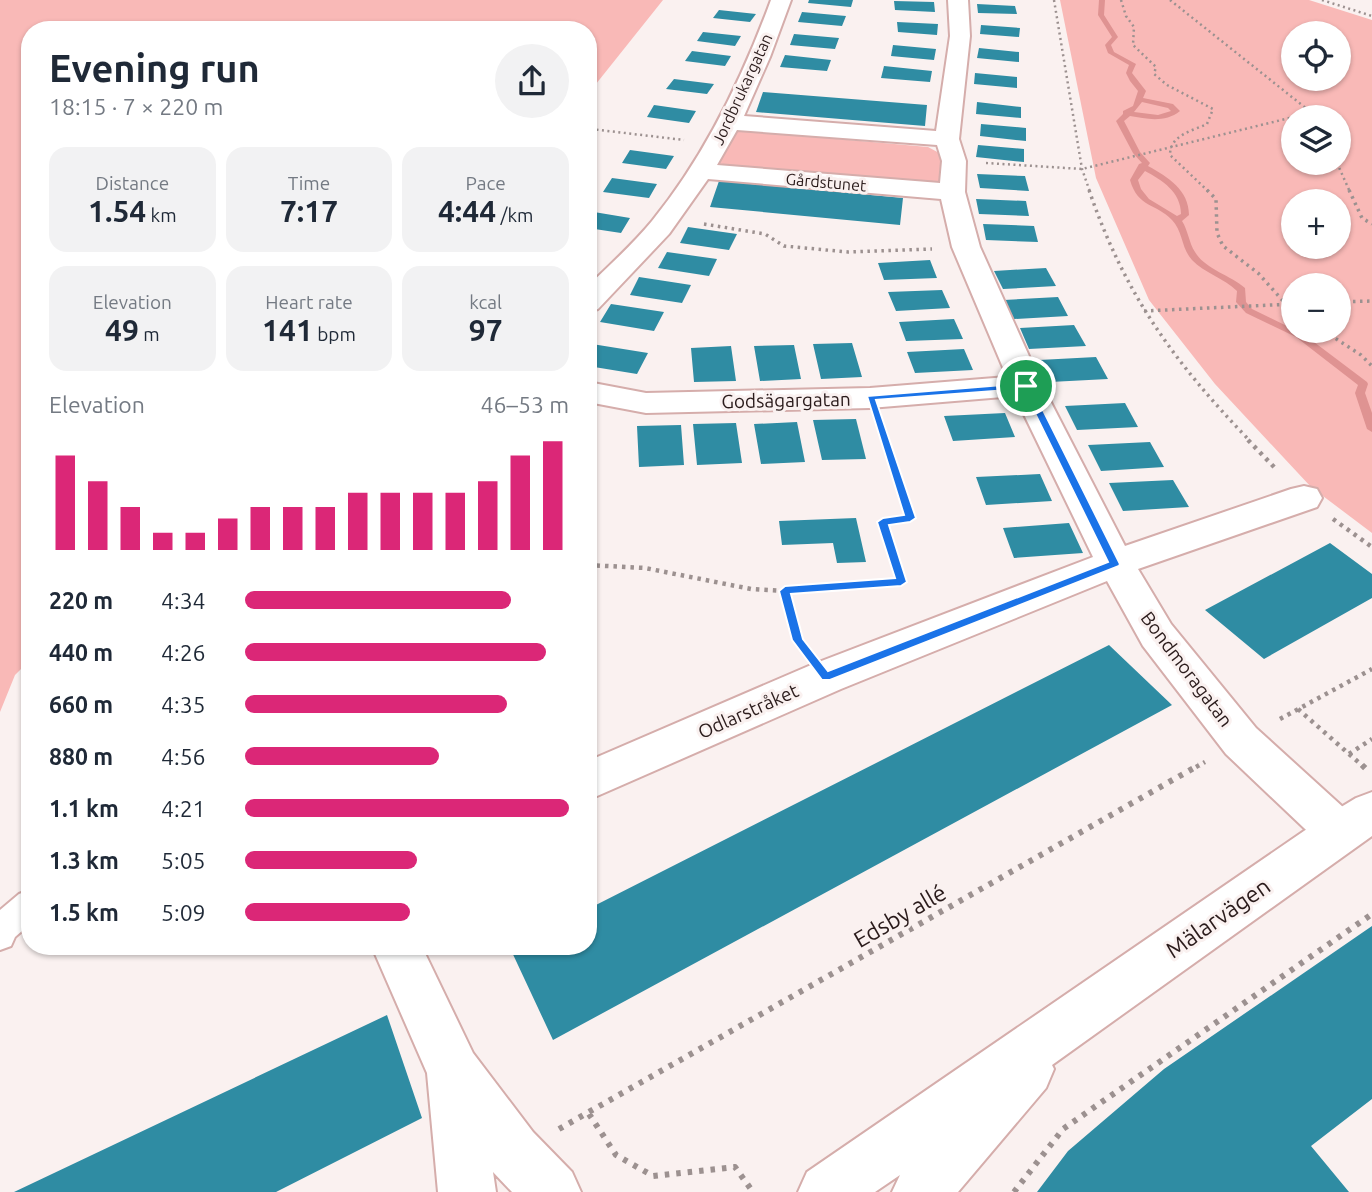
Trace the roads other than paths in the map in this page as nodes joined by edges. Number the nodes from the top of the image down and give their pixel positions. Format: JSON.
{"nodes":[{"id":1,"x":780,"y":0,"type":"edge"},
{"id":2,"x":958,"y":0,"type":"edge"},
{"id":3,"x":723,"y":133,"type":"junction"},
{"id":4,"x":951,"y":164,"type":"junction"},
{"id":5,"x":699,"y":171,"type":"junction"},
{"id":6,"x":597,"y":294,"type":"edge"},
{"id":7,"x":1026,"y":386,"type":"junction"},
{"id":8,"x":597,"y":394,"type":"edge"},
{"id":9,"x":1304,"y":498,"type":"road end"},
{"id":10,"x":1115,"y":564,"type":"junction"},
{"id":11,"x":597,"y":778,"type":"edge"},
{"id":12,"x":1356,"y":822,"type":"edge"},
{"id":13,"x":21,"y":912,"type":"edge"},
{"id":14,"x":0,"y":935,"type":"edge"},
{"id":15,"x":401,"y":955,"type":"edge"},
{"id":16,"x":1065,"y":1025,"type":"junction"},
{"id":17,"x":453,"y":1072,"type":"junction"},
{"id":18,"x":467,"y":1192,"type":"edge"},
{"id":19,"x":552,"y":1192,"type":"edge"},
{"id":20,"x":827,"y":1192,"type":"edge"},
{"id":21,"x":921,"y":1192,"type":"edge"}],
"edges":[{"from":1,"to":3,"type":"street","name":"Jordbrukargatan"},
{"from":2,"to":4,"type":"street","name":"Bondmoragatan"},
{"from":3,"to":4,"type":"street"},
{"from":3,"to":5,"type":"street","name":"Jordbrukargatan"},
{"from":4,"to":5,"type":"street","name":"Gårdstunet"},
{"from":4,"to":7,"type":"street","name":"Bondmoragatan"},
{"from":5,"to":6,"type":"street","name":"Jordbrukargatan"},
{"from":7,"to":8,"type":"street","name":"Godsägargatan"},
{"from":7,"to":10,"type":"street","name":"Bondmoragatan"},
{"from":9,"to":10,"type":"street","name":"Odlarstråket"},
{"from":10,"to":11,"type":"street","name":"Odlarstråket"},
{"from":10,"to":12,"type":"street","name":"Bondmoragatan"},
{"from":12,"to":16,"type":"street","name":"Mälarvägen"},
{"from":13,"to":14,"type":"lane"},
{"from":15,"to":17,"type":"street"},
{"from":16,"to":20,"type":"street","name":"Mälarvägen"},
{"from":16,"to":21,"type":"street","name":"Mälarvägen"},
{"from":17,"to":18,"type":"street"},
{"from":17,"to":19,"type":"street"}]}
